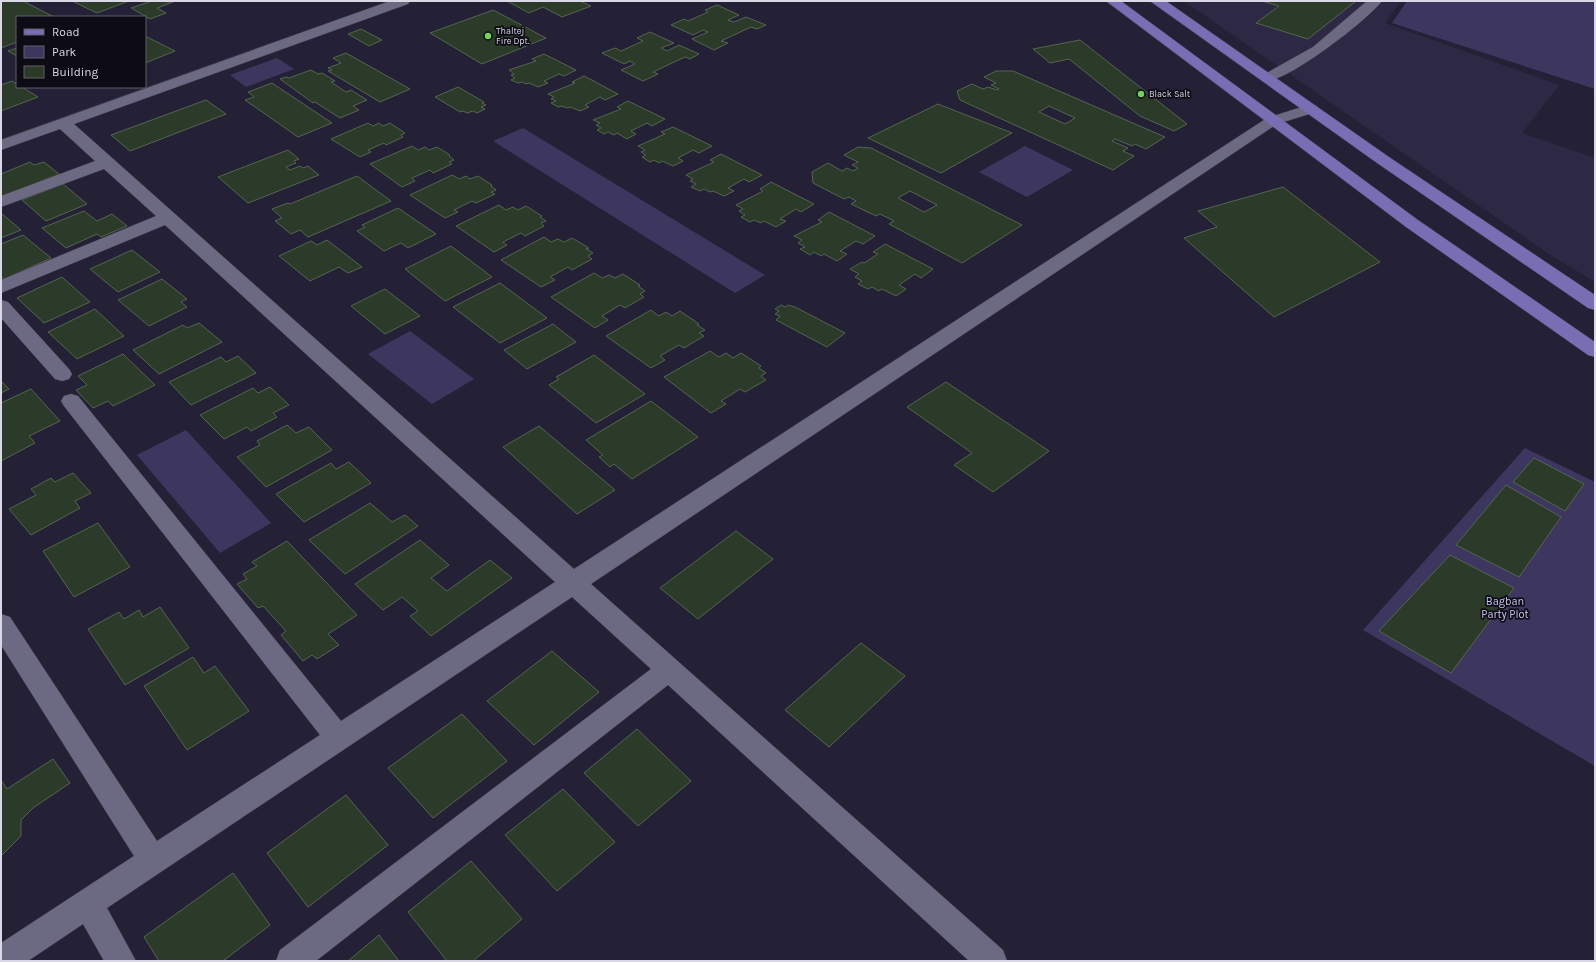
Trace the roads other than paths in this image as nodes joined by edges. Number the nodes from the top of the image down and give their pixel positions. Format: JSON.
{"nodes":[{"id":1,"x":403,"y":1,"type":"edge"},
{"id":2,"x":1113,"y":1,"type":"edge"},
{"id":3,"x":1157,"y":1,"type":"edge"},
{"id":4,"x":1375,"y":1,"type":"edge"},
{"id":5,"x":1268,"y":78,"type":"junction"},
{"id":6,"x":1311,"y":109,"type":"junction"},
{"id":7,"x":1272,"y":121,"type":"junction"},
{"id":8,"x":63,"y":123,"type":"junction"},
{"id":9,"x":1,"y":145,"type":"edge"},
{"id":10,"x":106,"y":162,"type":"junction"},
{"id":11,"x":1,"y":202,"type":"edge"},
{"id":12,"x":167,"y":218,"type":"junction"},
{"id":13,"x":1,"y":287,"type":"edge"},
{"id":14,"x":1595,"y":304,"type":"edge"},
{"id":15,"x":1,"y":306,"type":"edge"},
{"id":16,"x":1595,"y":350,"type":"edge"},
{"id":17,"x":62,"y":374,"type":"dead end"},
{"id":18,"x":71,"y":401,"type":"dead end"},
{"id":19,"x":572,"y":582,"type":"junction"},
{"id":20,"x":1,"y":624,"type":"edge"},
{"id":21,"x":669,"y":670,"type":"junction"},
{"id":22,"x":338,"y":738,"type":"junction"},
{"id":23,"x":153,"y":860,"type":"junction"},
{"id":24,"x":87,"y":903,"type":"junction"},
{"id":25,"x":1,"y":961,"type":"edge"},
{"id":26,"x":121,"y":961,"type":"edge"},
{"id":27,"x":291,"y":961,"type":"edge"},
{"id":28,"x":992,"y":961,"type":"edge"}],
"edges":[{"from":1,"to":8,"type":"street"},
{"from":2,"to":7,"type":"main road"},
{"from":3,"to":5,"type":"main road"},
{"from":4,"to":5,"type":"street"},
{"from":5,"to":6,"type":"main road"},
{"from":6,"to":7,"type":"street"},
{"from":6,"to":14,"type":"main road"},
{"from":7,"to":16,"type":"main road"},
{"from":7,"to":19,"type":"street"},
{"from":8,"to":9,"type":"street"},
{"from":8,"to":10,"type":"street"},
{"from":10,"to":11,"type":"street"},
{"from":10,"to":12,"type":"street"},
{"from":12,"to":13,"type":"street"},
{"from":12,"to":19,"type":"street"},
{"from":15,"to":17,"type":"street"},
{"from":18,"to":22,"type":"street"},
{"from":19,"to":21,"type":"street"},
{"from":19,"to":22,"type":"street"},
{"from":20,"to":23,"type":"street"},
{"from":21,"to":27,"type":"street"},
{"from":21,"to":28,"type":"street"},
{"from":22,"to":23,"type":"street"},
{"from":23,"to":24,"type":"street"},
{"from":24,"to":25,"type":"street"},
{"from":24,"to":26,"type":"street"}]}
